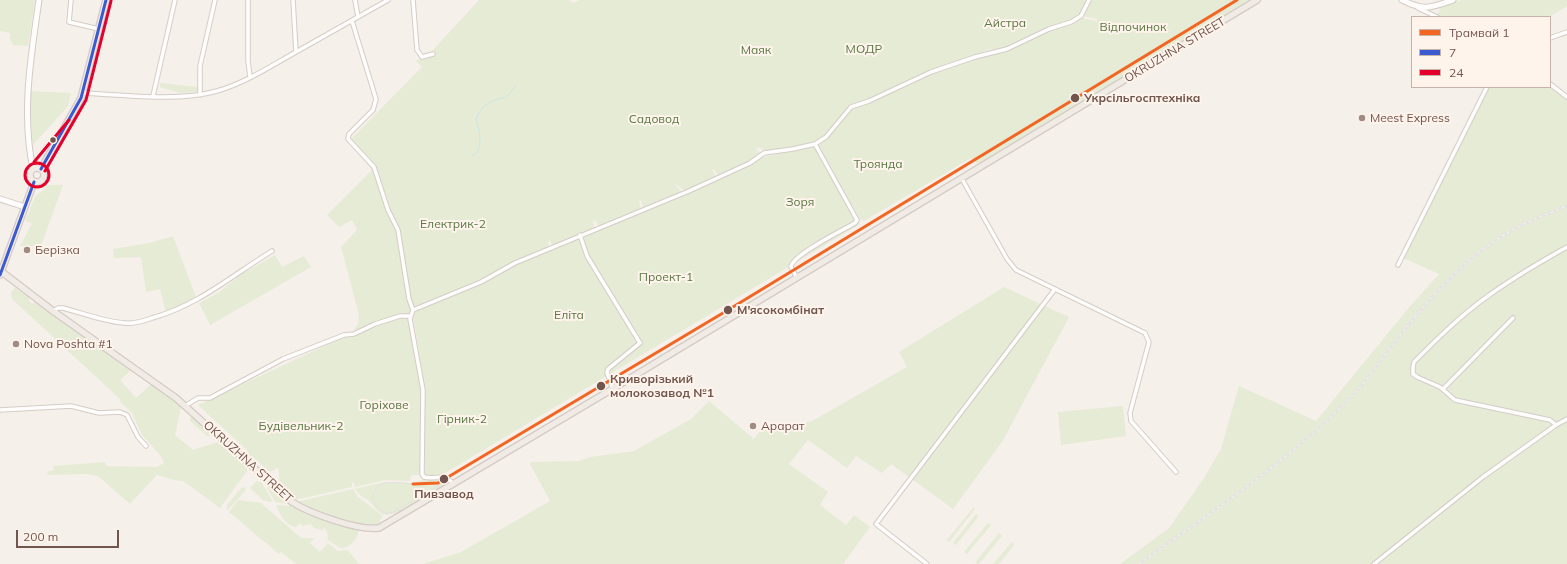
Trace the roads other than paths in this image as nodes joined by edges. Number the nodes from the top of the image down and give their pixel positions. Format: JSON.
{"nodes":[{"id":1,"x":39,"y":0,"type":"edge"},
{"id":2,"x":71,"y":0,"type":"edge"},
{"id":3,"x":106,"y":0,"type":"edge"},
{"id":4,"x":176,"y":0,"type":"edge"},
{"id":5,"x":216,"y":0,"type":"edge"},
{"id":6,"x":248,"y":0,"type":"edge"},
{"id":7,"x":293,"y":0,"type":"edge"},
{"id":8,"x":356,"y":0,"type":"edge"},
{"id":9,"x":388,"y":0,"type":"edge"},
{"id":10,"x":413,"y":0,"type":"edge"},
{"id":11,"x":1089,"y":0,"type":"edge"},
{"id":12,"x":1257,"y":0,"type":"edge"},
{"id":13,"x":1402,"y":0,"type":"edge"},
{"id":14,"x":1454,"y":0,"type":"edge"},
{"id":15,"x":1418,"y":8,"type":"junction"},
{"id":16,"x":1434,"y":16,"type":"edge"},
{"id":17,"x":358,"y":17,"type":"junction"},
{"id":18,"x":352,"y":21,"type":"junction"},
{"id":19,"x":99,"y":29,"type":"junction"},
{"id":20,"x":1567,"y":32,"type":"edge"},
{"id":21,"x":1551,"y":38,"type":"edge"},
{"id":22,"x":296,"y":52,"type":"junction"},
{"id":23,"x":433,"y":54,"type":"dead end"},
{"id":24,"x":250,"y":77,"type":"junction"},
{"id":25,"x":1551,"y":85,"type":"edge"},
{"id":26,"x":1486,"y":88,"type":"edge"},
{"id":27,"x":82,"y":93,"type":"junction"},
{"id":28,"x":200,"y":95,"type":"junction"},
{"id":29,"x":1566,"y":95,"type":"edge"},
{"id":30,"x":153,"y":96,"type":"junction"},
{"id":31,"x":815,"y":144,"type":"junction"},
{"id":32,"x":33,"y":169,"type":"junction"},
{"id":33,"x":41,"y":169,"type":"junction"},
{"id":34,"x":962,"y":178,"type":"junction"},
{"id":35,"x":34,"y":182,"type":"junction"},
{"id":36,"x":0,"y":199,"type":"edge"},
{"id":37,"x":25,"y":207,"type":"junction"},
{"id":38,"x":580,"y":235,"type":"junction"},
{"id":39,"x":1567,"y":247,"type":"edge"},
{"id":40,"x":272,"y":251,"type":"dead end"},
{"id":41,"x":1398,"y":265,"type":"dead end"},
{"id":42,"x":1,"y":274,"type":"edge"},
{"id":43,"x":797,"y":278,"type":"junction"},
{"id":44,"x":1055,"y":289,"type":"junction"},
{"id":45,"x":413,"y":310,"type":"junction"},
{"id":46,"x":53,"y":311,"type":"junction"},
{"id":47,"x":410,"y":316,"type":"junction"},
{"id":48,"x":1513,"y":318,"type":"dead end"},
{"id":49,"x":613,"y":389,"type":"junction"},
{"id":50,"x":1443,"y":389,"type":"junction"},
{"id":51,"x":185,"y":406,"type":"junction"},
{"id":52,"x":0,"y":410,"type":"edge"},
{"id":53,"x":1567,"y":419,"type":"edge"},
{"id":54,"x":1556,"y":425,"type":"junction"},
{"id":55,"x":146,"y":446,"type":"dead end"},
{"id":56,"x":1176,"y":472,"type":"dead end"},
{"id":57,"x":453,"y":484,"type":"junction"},
{"id":58,"x":927,"y":564,"type":"edge"},
{"id":59,"x":1374,"y":564,"type":"edge"}],
"edges":[{"from":1,"to":32,"type":"main road"},
{"from":2,"to":19,"type":"street"},
{"from":3,"to":19,"type":"main road"},
{"from":4,"to":30,"type":"street"},
{"from":5,"to":28,"type":"street"},
{"from":6,"to":24,"type":"street"},
{"from":7,"to":22,"type":"street"},
{"from":8,"to":17,"type":"street"},
{"from":9,"to":17,"type":"street"},
{"from":10,"to":23,"type":"street"},
{"from":11,"to":31,"type":"street"},
{"from":12,"to":34,"type":"main road","name":"OKRUZHNA STREET"},
{"from":13,"to":15,"type":"main road"},
{"from":14,"to":15,"type":"main road"},
{"from":15,"to":16,"type":"street"},
{"from":17,"to":18,"type":"street"},
{"from":18,"to":22,"type":"street"},
{"from":18,"to":45,"type":"street"},
{"from":19,"to":27,"type":"main road"},
{"from":20,"to":21,"type":"street"},
{"from":22,"to":24,"type":"street"},
{"from":24,"to":28,"type":"street"},
{"from":25,"to":29,"type":"street"},
{"from":26,"to":41,"type":"street"},
{"from":27,"to":30,"type":"street"},
{"from":27,"to":33,"type":"main road"},
{"from":28,"to":30,"type":"street"},
{"from":31,"to":38,"type":"street"},
{"from":31,"to":43,"type":"street"},
{"from":32,"to":33,"type":"main road"},
{"from":32,"to":35,"type":"main road"},
{"from":33,"to":35,"type":"main road"},
{"from":34,"to":43,"type":"main road","name":"OKRUZHNA STREET"},
{"from":34,"to":44,"type":"street"},
{"from":35,"to":37,"type":"main road"},
{"from":36,"to":37,"type":"main road"},
{"from":37,"to":42,"type":"main road"},
{"from":38,"to":45,"type":"street"},
{"from":38,"to":49,"type":"street"},
{"from":39,"to":50,"type":"street"},
{"from":40,"to":46,"type":"street"},
{"from":42,"to":46,"type":"main road","name":"OKRUZHNA STREET"},
{"from":43,"to":49,"type":"main road","name":"OKRUZHNA STREET"},
{"from":44,"to":56,"type":"street"},
{"from":44,"to":58,"type":"street"},
{"from":45,"to":47,"type":"street"},
{"from":46,"to":51,"type":"main road","name":"OKRUZHNA STREET"},
{"from":47,"to":51,"type":"street"},
{"from":47,"to":57,"type":"street"},
{"from":48,"to":50,"type":"street"},
{"from":49,"to":57,"type":"main road","name":"OKRUZHNA STREET"},
{"from":50,"to":54,"type":"street"},
{"from":51,"to":57,"type":"main road","name":"OKRUZHNA STREET"},
{"from":52,"to":55,"type":"street"},
{"from":53,"to":54,"type":"street"},
{"from":54,"to":59,"type":"street"}]}
